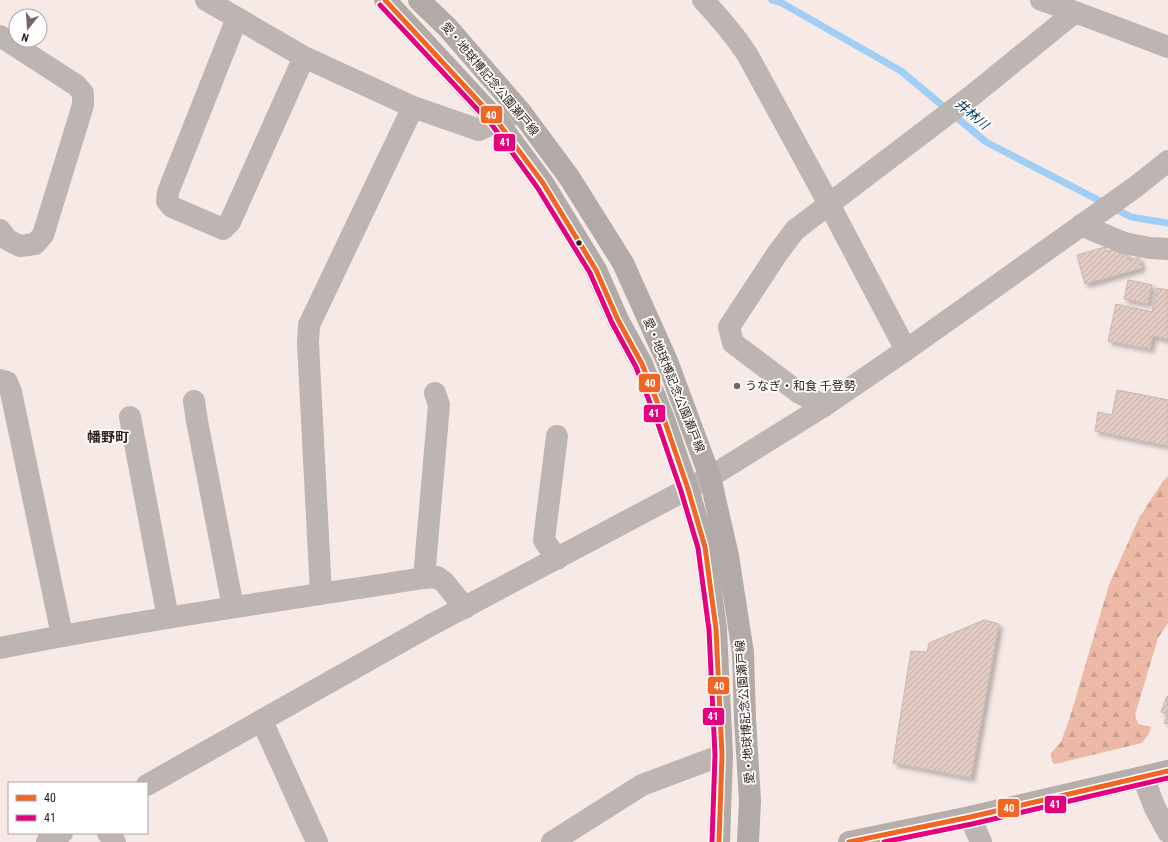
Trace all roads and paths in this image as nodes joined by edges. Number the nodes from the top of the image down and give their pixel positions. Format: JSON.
{"nodes":[{"id":1,"x":206,"y":0,"type":"edge"},
{"id":2,"x":385,"y":0,"type":"edge"},
{"id":3,"x":419,"y":0,"type":"edge"},
{"id":4,"x":703,"y":0,"type":"edge"},
{"id":5,"x":1040,"y":0,"type":"edge"},
{"id":6,"x":1076,"y":12,"type":"junction"},
{"id":7,"x":237,"y":18,"type":"junction"},
{"id":8,"x":0,"y":36,"type":"edge"},
{"id":9,"x":1168,"y":47,"type":"edge"},
{"id":10,"x":304,"y":57,"type":"junction"},
{"id":11,"x":413,"y":107,"type":"junction"},
{"id":12,"x":520,"y":111,"type":"junction"},
{"id":13,"x":497,"y":121,"type":"junction"},
{"id":14,"x":1168,"y":161,"type":"edge"},
{"id":15,"x":829,"y":204,"type":"junction"},
{"id":16,"x":1085,"y":222,"type":"junction"},
{"id":17,"x":0,"y":230,"type":"edge"},
{"id":18,"x":1168,"y":249,"type":"edge"},
{"id":19,"x":906,"y":350,"type":"junction"},
{"id":20,"x":0,"y":380,"type":"edge"},
{"id":21,"x":435,"y":394,"type":"dead end"},
{"id":22,"x":194,"y":401,"type":"dead end"},
{"id":23,"x":824,"y":406,"type":"junction"},
{"id":24,"x":130,"y":417,"type":"dead end"},
{"id":25,"x":557,"y":436,"type":"dead end"},
{"id":26,"x":710,"y":477,"type":"junction"},
{"id":27,"x":688,"y":489,"type":"junction"},
{"id":28,"x":557,"y":559,"type":"junction"},
{"id":29,"x":424,"y":578,"type":"junction"},
{"id":30,"x":321,"y":594,"type":"junction"},
{"id":31,"x":233,"y":607,"type":"junction"},
{"id":32,"x":465,"y":608,"type":"junction"},
{"id":33,"x":168,"y":618,"type":"junction"},
{"id":34,"x":62,"y":635,"type":"junction"},
{"id":35,"x":0,"y":648,"type":"edge"},
{"id":36,"x":262,"y":721,"type":"junction"},
{"id":37,"x":722,"y":754,"type":"junction"},
{"id":38,"x":1168,"y":771,"type":"edge"},
{"id":39,"x":1143,"y":777,"type":"junction"},
{"id":40,"x":148,"y":783,"type":"edge"},
{"id":41,"x":970,"y":817,"type":"junction"},
{"id":42,"x":1168,"y":832,"type":"edge"},
{"id":43,"x":60,"y":834,"type":"edge"},
{"id":44,"x":109,"y":834,"type":"edge"},
{"id":45,"x":47,"y":842,"type":"edge"},
{"id":46,"x":115,"y":842,"type":"edge"},
{"id":47,"x":317,"y":842,"type":"edge"},
{"id":48,"x":552,"y":842,"type":"edge"},
{"id":49,"x":719,"y":842,"type":"edge"},
{"id":50,"x":748,"y":842,"type":"edge"},
{"id":51,"x":849,"y":842,"type":"edge"},
{"id":52,"x":980,"y":842,"type":"edge"}],
"edges":[{"from":1,"to":7,"type":"street"},
{"from":2,"to":13,"type":"main road","name":"愛・地球博記念公園瀬戸線"},
{"from":3,"to":12,"type":"main road","name":"愛・地球博記念公園瀬戸線"},
{"from":4,"to":15,"type":"street"},
{"from":5,"to":6,"type":"street"},
{"from":6,"to":9,"type":"street"},
{"from":6,"to":15,"type":"street"},
{"from":7,"to":10,"type":"street"},
{"from":7,"to":10,"type":"street"},
{"from":8,"to":17,"type":"street"},
{"from":10,"to":11,"type":"street"},
{"from":11,"to":13,"type":"street"},
{"from":11,"to":30,"type":"street"},
{"from":12,"to":13,"type":"street"},
{"from":12,"to":26,"type":"main road","name":"愛・地球博記念公園瀬戸線"},
{"from":13,"to":27,"type":"main road","name":"愛・地球博記念公園瀬戸線"},
{"from":14,"to":16,"type":"street"},
{"from":15,"to":19,"type":"street"},
{"from":15,"to":23,"type":"street"},
{"from":16,"to":18,"type":"street"},
{"from":16,"to":19,"type":"street"},
{"from":19,"to":23,"type":"street"},
{"from":20,"to":34,"type":"street"},
{"from":21,"to":29,"type":"street"},
{"from":22,"to":31,"type":"street"},
{"from":23,"to":26,"type":"street"},
{"from":24,"to":33,"type":"street"},
{"from":25,"to":28,"type":"street"},
{"from":26,"to":27,"type":"street"},
{"from":26,"to":50,"type":"main road","name":"愛・地球博記念公園瀬戸線"},
{"from":27,"to":28,"type":"street"},
{"from":27,"to":37,"type":"main road","name":"愛・地球博記念公園瀬戸線"},
{"from":28,"to":32,"type":"street"},
{"from":29,"to":30,"type":"street"},
{"from":29,"to":32,"type":"street"},
{"from":30,"to":31,"type":"street"},
{"from":31,"to":33,"type":"street"},
{"from":32,"to":36,"type":"street"},
{"from":33,"to":34,"type":"street"},
{"from":34,"to":35,"type":"street"},
{"from":36,"to":40,"type":"street"},
{"from":36,"to":47,"type":"street"},
{"from":37,"to":48,"type":"street"},
{"from":37,"to":49,"type":"main road","name":"愛・地球博記念公園瀬戸線"},
{"from":38,"to":39,"type":"main road"},
{"from":39,"to":41,"type":"main road"},
{"from":39,"to":42,"type":"street"},
{"from":41,"to":51,"type":"main road"},
{"from":41,"to":52,"type":"street"},
{"from":43,"to":45,"type":"street"},
{"from":44,"to":46,"type":"street"}]}
